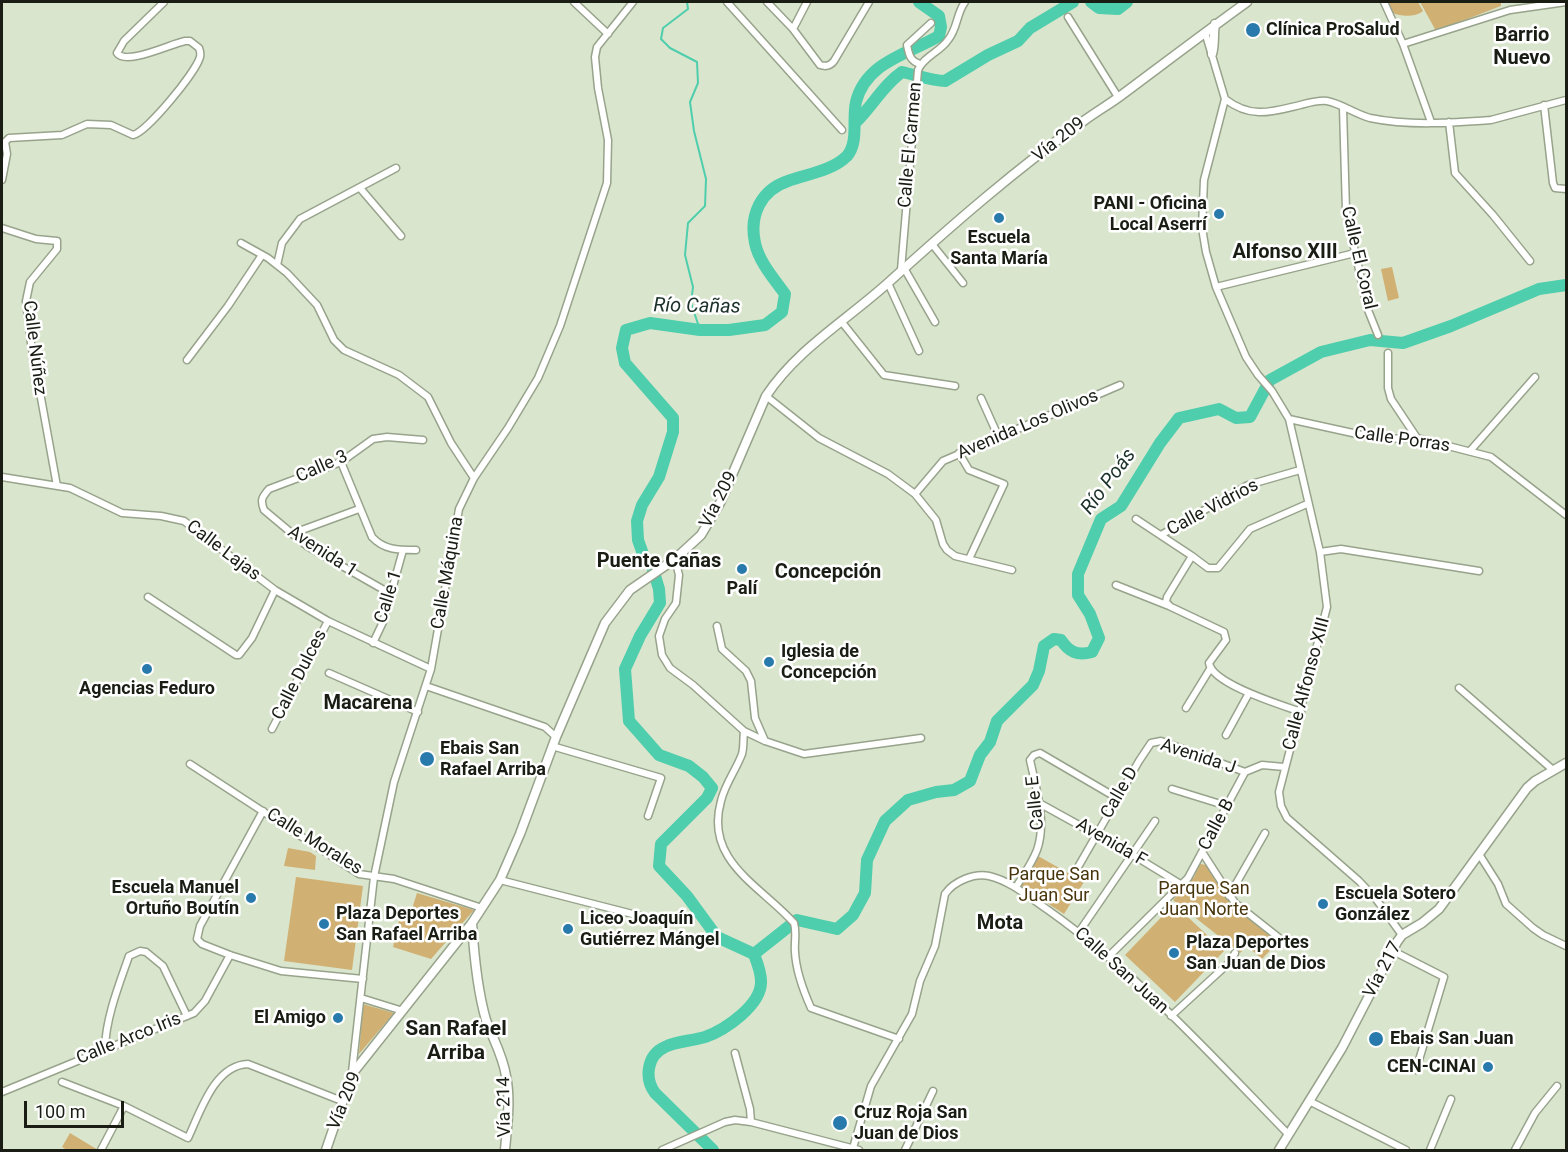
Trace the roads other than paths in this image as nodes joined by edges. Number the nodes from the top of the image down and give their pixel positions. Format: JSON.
{"nodes":[{"id":1,"x":164,"y":2,"type":"edge"},
{"id":2,"x":574,"y":2,"type":"edge"},
{"id":3,"x":633,"y":2,"type":"edge"},
{"id":4,"x":727,"y":2,"type":"edge"},
{"id":5,"x":767,"y":2,"type":"edge"},
{"id":6,"x":807,"y":2,"type":"edge"},
{"id":7,"x":869,"y":2,"type":"edge"},
{"id":8,"x":955,"y":2,"type":"edge"},
{"id":9,"x":964,"y":2,"type":"edge"},
{"id":10,"x":1247,"y":2,"type":"edge"},
{"id":11,"x":1384,"y":2,"type":"edge"},
{"id":12,"x":1566,"y":2,"type":"edge"},
{"id":13,"x":960,"y":8,"type":"junction"},
{"id":14,"x":1068,"y":17,"type":"dead end"},
{"id":15,"x":931,"y":23,"type":"dead end"},
{"id":16,"x":1215,"y":24,"type":"junction"},
{"id":17,"x":793,"y":29,"type":"junction"},
{"id":18,"x":1205,"y":32,"type":"junction"},
{"id":19,"x":608,"y":33,"type":"junction"},
{"id":20,"x":1403,"y":44,"type":"junction"},
{"id":21,"x":1212,"y":54,"type":"junction"},
{"id":22,"x":919,"y":67,"type":"junction"},
{"id":23,"x":1118,"y":98,"type":"junction"},
{"id":24,"x":1226,"y":99,"type":"junction"},
{"id":25,"x":1566,"y":100,"type":"edge"},
{"id":26,"x":1544,"y":105,"type":"junction"},
{"id":27,"x":1343,"y":108,"type":"junction"},
{"id":28,"x":1431,"y":122,"type":"junction"},
{"id":29,"x":1449,"y":122,"type":"junction"},
{"id":30,"x":842,"y":130,"type":"dead end"},
{"id":31,"x":396,"y":168,"type":"dead end"},
{"id":32,"x":2,"y":180,"type":"edge"},
{"id":33,"x":360,"y":188,"type":"junction"},
{"id":34,"x":1566,"y":189,"type":"edge"},
{"id":35,"x":2,"y":228,"type":"edge"},
{"id":36,"x":401,"y":236,"type":"dead end"},
{"id":37,"x":241,"y":243,"type":"dead end"},
{"id":38,"x":932,"y":244,"type":"junction"},
{"id":39,"x":1355,"y":253,"type":"junction"},
{"id":40,"x":262,"y":255,"type":"junction"},
{"id":41,"x":1530,"y":261,"type":"dead end"},
{"id":42,"x":277,"y":265,"type":"junction"},
{"id":43,"x":903,"y":269,"type":"junction"},
{"id":44,"x":963,"y":283,"type":"dead end"},
{"id":45,"x":888,"y":284,"type":"junction"},
{"id":46,"x":1216,"y":287,"type":"junction"},
{"id":47,"x":841,"y":321,"type":"junction"},
{"id":48,"x":935,"y":322,"type":"dead end"},
{"id":49,"x":1378,"y":335,"type":"dead end"},
{"id":50,"x":920,"y":351,"type":"dead end"},
{"id":51,"x":1388,"y":353,"type":"dead end"},
{"id":52,"x":187,"y":360,"type":"dead end"},
{"id":53,"x":1535,"y":377,"type":"dead end"},
{"id":54,"x":1120,"y":385,"type":"dead end"},
{"id":55,"x":955,"y":386,"type":"dead end"},
{"id":56,"x":766,"y":396,"type":"junction"},
{"id":57,"x":981,"y":398,"type":"dead end"},
{"id":58,"x":1289,"y":419,"type":"junction"},
{"id":59,"x":999,"y":438,"type":"junction"},
{"id":60,"x":1417,"y":438,"type":"junction"},
{"id":61,"x":423,"y":440,"type":"dead end"},
{"id":62,"x":1470,"y":451,"type":"junction"},
{"id":63,"x":959,"y":453,"type":"junction"},
{"id":64,"x":341,"y":462,"type":"junction"},
{"id":65,"x":1300,"y":470,"type":"junction"},
{"id":66,"x":2,"y":477,"type":"edge"},
{"id":67,"x":474,"y":478,"type":"junction"},
{"id":68,"x":57,"y":486,"type":"junction"},
{"id":69,"x":915,"y":494,"type":"junction"},
{"id":70,"x":261,"y":502,"type":"joint"},
{"id":71,"x":1307,"y":504,"type":"junction"},
{"id":72,"x":359,"y":509,"type":"junction"},
{"id":73,"x":1566,"y":515,"type":"edge"},
{"id":74,"x":1136,"y":519,"type":"dead end"},
{"id":75,"x":291,"y":534,"type":"junction"},
{"id":76,"x":1161,"y":535,"type":"junction"},
{"id":77,"x":403,"y":550,"type":"junction"},
{"id":78,"x":416,"y":550,"type":"dead end"},
{"id":79,"x":1320,"y":552,"type":"junction"},
{"id":80,"x":1192,"y":556,"type":"junction"},
{"id":81,"x":675,"y":559,"type":"junction"},
{"id":82,"x":969,"y":559,"type":"junction"},
{"id":83,"x":1012,"y":570,"type":"dead end"},
{"id":84,"x":1479,"y":572,"type":"dead end"},
{"id":85,"x":1116,"y":585,"type":"dead end"},
{"id":86,"x":275,"y":590,"type":"junction"},
{"id":87,"x":392,"y":594,"type":"junction"},
{"id":88,"x":148,"y":597,"type":"dead end"},
{"id":89,"x":1169,"y":606,"type":"junction"},
{"id":90,"x":328,"y":621,"type":"junction"},
{"id":91,"x":717,"y":626,"type":"dead end"},
{"id":92,"x":373,"y":643,"type":"junction"},
{"id":93,"x":430,"y":669,"type":"junction"},
{"id":94,"x":1210,"y":669,"type":"junction"},
{"id":95,"x":329,"y":673,"type":"dead end"},
{"id":96,"x":426,"y":686,"type":"junction"},
{"id":97,"x":1459,"y":688,"type":"dead end"},
{"id":98,"x":1249,"y":693,"type":"junction"},
{"id":99,"x":1186,"y":708,"type":"dead end"},
{"id":100,"x":418,"y":712,"type":"junction"},
{"id":101,"x":1301,"y":712,"type":"junction"},
{"id":102,"x":272,"y":729,"type":"dead end"},
{"id":103,"x":744,"y":731,"type":"junction"},
{"id":104,"x":1226,"y":735,"type":"dead end"},
{"id":105,"x":556,"y":736,"type":"junction"},
{"id":106,"x":921,"y":738,"type":"dead end"},
{"id":107,"x":765,"y":741,"type":"junction"},
{"id":108,"x":1151,"y":743,"type":"joint"},
{"id":109,"x":552,"y":746,"type":"junction"},
{"id":110,"x":190,"y":764,"type":"dead end"},
{"id":111,"x":1566,"y":764,"type":"edge"},
{"id":112,"x":1284,"y":767,"type":"junction"},
{"id":113,"x":1553,"y":770,"type":"junction"},
{"id":114,"x":1245,"y":772,"type":"junction"},
{"id":115,"x":1172,"y":789,"type":"dead end"},
{"id":116,"x":1117,"y":798,"type":"junction"},
{"id":117,"x":1039,"y":803,"type":"junction"},
{"id":118,"x":1227,"y":806,"type":"junction"},
{"id":119,"x":263,"y":811,"type":"junction"},
{"id":120,"x":648,"y":816,"type":"dead end"},
{"id":121,"x":1155,"y":821,"type":"dead end"},
{"id":122,"x":1265,"y":833,"type":"dead end"},
{"id":123,"x":1096,"y":834,"type":"junction"},
{"id":124,"x":1202,"y":852,"type":"junction"},
{"id":125,"x":1479,"y":854,"type":"junction"},
{"id":126,"x":1133,"y":855,"type":"junction"},
{"id":127,"x":1074,"y":874,"type":"dead end"},
{"id":128,"x":374,"y":877,"type":"junction"},
{"id":129,"x":500,"y":880,"type":"junction"},
{"id":130,"x":1182,"y":885,"type":"junction"},
{"id":131,"x":1016,"y":888,"type":"junction"},
{"id":132,"x":1229,"y":896,"type":"junction"},
{"id":133,"x":482,"y":908,"type":"junction"},
{"id":134,"x":652,"y":919,"type":"dead end"},
{"id":135,"x":472,"y":923,"type":"junction"},
{"id":136,"x":1079,"y":932,"type":"junction"},
{"id":137,"x":1402,"y":935,"type":"junction"},
{"id":138,"x":1278,"y":937,"type":"dead end"},
{"id":139,"x":1566,"y":946,"type":"edge"},
{"id":140,"x":453,"y":948,"type":"junction"},
{"id":141,"x":474,"y":950,"type":"junction"},
{"id":142,"x":1392,"y":951,"type":"junction"},
{"id":143,"x":1235,"y":953,"type":"dead end"},
{"id":144,"x":230,"y":955,"type":"junction"},
{"id":145,"x":1108,"y":957,"type":"junction"},
{"id":146,"x":363,"y":979,"type":"junction"},
{"id":147,"x":361,"y":998,"type":"junction"},
{"id":148,"x":403,"y":1011,"type":"junction"},
{"id":149,"x":187,"y":1016,"type":"junction"},
{"id":150,"x":1171,"y":1016,"type":"junction"},
{"id":151,"x":899,"y":1039,"type":"junction"},
{"id":152,"x":105,"y":1048,"type":"junction"},
{"id":153,"x":735,"y":1053,"type":"dead end"},
{"id":154,"x":1416,"y":1070,"type":"dead end"},
{"id":155,"x":352,"y":1074,"type":"junction"},
{"id":156,"x":62,"y":1082,"type":"dead end"},
{"id":157,"x":1557,"y":1086,"type":"dead end"},
{"id":158,"x":933,"y":1091,"type":"dead end"},
{"id":159,"x":2,"y":1092,"type":"edge"},
{"id":160,"x":1451,"y":1099,"type":"dead end"},
{"id":161,"x":342,"y":1101,"type":"junction"},
{"id":162,"x":1309,"y":1101,"type":"junction"},
{"id":163,"x":124,"y":1106,"type":"junction"},
{"id":164,"x":751,"y":1122,"type":"junction"},
{"id":165,"x":1288,"y":1134,"type":"junction"},
{"id":166,"x":675,"y":1148,"type":"edge"},
{"id":167,"x":856,"y":1149,"type":"edge"},
{"id":168,"x":101,"y":1150,"type":"edge"},
{"id":169,"x":326,"y":1150,"type":"edge"},
{"id":170,"x":505,"y":1150,"type":"edge"},
{"id":171,"x":662,"y":1150,"type":"edge"},
{"id":172,"x":905,"y":1150,"type":"edge"},
{"id":173,"x":1279,"y":1150,"type":"edge"},
{"id":174,"x":1406,"y":1150,"type":"edge"},
{"id":175,"x":1430,"y":1150,"type":"edge"},
{"id":176,"x":1515,"y":1150,"type":"edge"}],
"edges":[{"from":1,"to":32,"type":"street"},
{"from":2,"to":19,"type":"street"},
{"from":3,"to":19,"type":"street","name":"Calle Máquina"},
{"from":4,"to":30,"type":"street"},
{"from":5,"to":17,"type":"street"},
{"from":6,"to":17,"type":"street"},
{"from":7,"to":17,"type":"street"},
{"from":8,"to":13,"type":"street"},
{"from":9,"to":13,"type":"street","name":"Calle El Carmen"},
{"from":10,"to":16,"type":"main road","name":"Vía 209"},
{"from":11,"to":20,"type":"street"},
{"from":12,"to":20,"type":"street"},
{"from":13,"to":22,"type":"street","name":"Calle El Carmen"},
{"from":14,"to":23,"type":"street"},
{"from":15,"to":22,"type":"street"},
{"from":16,"to":18,"type":"main road","name":"Vía 209"},
{"from":16,"to":21,"type":"main road"},
{"from":18,"to":21,"type":"street"},
{"from":18,"to":23,"type":"main road","name":"Vía 209"},
{"from":19,"to":67,"type":"street","name":"Calle Máquina"},
{"from":20,"to":28,"type":"street"},
{"from":21,"to":24,"type":"street"},
{"from":22,"to":43,"type":"street","name":"Calle El Carmen"},
{"from":23,"to":38,"type":"main road","name":"Vía 209"},
{"from":24,"to":27,"type":"street"},
{"from":24,"to":46,"type":"street","name":"Calle Alfonso XIII"},
{"from":25,"to":26,"type":"street"},
{"from":26,"to":29,"type":"street"},
{"from":26,"to":34,"type":"street"},
{"from":27,"to":28,"type":"street"},
{"from":27,"to":39,"type":"street","name":"Calle El Coral"},
{"from":28,"to":29,"type":"street"},
{"from":29,"to":41,"type":"street"},
{"from":31,"to":33,"type":"street"},
{"from":33,"to":36,"type":"street"},
{"from":33,"to":42,"type":"street"},
{"from":35,"to":68,"type":"street","name":"Calle Núñez"},
{"from":37,"to":40,"type":"street"},
{"from":38,"to":43,"type":"main road","name":"Vía 209"},
{"from":38,"to":44,"type":"street"},
{"from":39,"to":46,"type":"street"},
{"from":39,"to":49,"type":"street","name":"Calle El Coral"},
{"from":40,"to":42,"type":"street"},
{"from":40,"to":52,"type":"street"},
{"from":42,"to":67,"type":"street"},
{"from":43,"to":45,"type":"main road","name":"Vía 209"},
{"from":43,"to":48,"type":"street"},
{"from":45,"to":47,"type":"main road","name":"Vía 209"},
{"from":45,"to":50,"type":"street"},
{"from":46,"to":58,"type":"street","name":"Calle Alfonso XIII"},
{"from":47,"to":55,"type":"street"},
{"from":47,"to":56,"type":"main road","name":"Vía 209"},
{"from":51,"to":60,"type":"street"},
{"from":53,"to":62,"type":"street"},
{"from":54,"to":59,"type":"street","name":"Avenida Los Olivos"},
{"from":56,"to":69,"type":"street"},
{"from":56,"to":81,"type":"main road","name":"Vía 209"},
{"from":57,"to":59,"type":"street"},
{"from":58,"to":60,"type":"street","name":"Calle Porras"},
{"from":58,"to":65,"type":"street","name":"Calle Alfonso XIII"},
{"from":59,"to":63,"type":"street","name":"Avenida Los Olivos"},
{"from":60,"to":62,"type":"street","name":"Calle Porras"},
{"from":61,"to":64,"type":"street","name":"Calle 3"},
{"from":62,"to":73,"type":"street","name":"Calle Porras"},
{"from":63,"to":69,"type":"street","name":"Avenida Los Olivos"},
{"from":63,"to":82,"type":"street"},
{"from":64,"to":70,"type":"street","name":"Calle 3"},
{"from":64,"to":72,"type":"street"},
{"from":65,"to":71,"type":"street","name":"Calle Alfonso XIII"},
{"from":65,"to":76,"type":"street","name":"Calle Vidrios"},
{"from":66,"to":68,"type":"street","name":"Calle Lajas"},
{"from":67,"to":93,"type":"street","name":"Calle Máquina"},
{"from":68,"to":86,"type":"street","name":"Calle Lajas"},
{"from":69,"to":82,"type":"street"},
{"from":70,"to":75,"type":"street","name":"Avenida 1"},
{"from":71,"to":79,"type":"street","name":"Calle Alfonso XIII"},
{"from":71,"to":80,"type":"street"},
{"from":72,"to":75,"type":"street"},
{"from":72,"to":77,"type":"street"},
{"from":74,"to":76,"type":"street"},
{"from":75,"to":87,"type":"street","name":"Avenida 1"},
{"from":76,"to":80,"type":"street"},
{"from":77,"to":78,"type":"street"},
{"from":77,"to":87,"type":"street","name":"Calle 1"},
{"from":79,"to":84,"type":"street"},
{"from":79,"to":101,"type":"street","name":"Calle Alfonso XIII"},
{"from":80,"to":89,"type":"street"},
{"from":81,"to":103,"type":"street"},
{"from":81,"to":105,"type":"main road","name":"Vía 209"},
{"from":82,"to":83,"type":"street"},
{"from":85,"to":89,"type":"street"},
{"from":86,"to":88,"type":"street"},
{"from":86,"to":90,"type":"street","name":"Calle Lajas"},
{"from":87,"to":92,"type":"street","name":"Calle 1"},
{"from":89,"to":94,"type":"street"},
{"from":90,"to":92,"type":"street","name":"Calle Lajas"},
{"from":90,"to":102,"type":"street","name":"Calle Dulces"},
{"from":91,"to":107,"type":"street"},
{"from":92,"to":93,"type":"street","name":"Calle Lajas"},
{"from":93,"to":96,"type":"street","name":"Calle Máquina"},
{"from":94,"to":98,"type":"street"},
{"from":94,"to":99,"type":"street"},
{"from":95,"to":100,"type":"street"},
{"from":96,"to":100,"type":"street","name":"Calle Máquina"},
{"from":96,"to":105,"type":"street"},
{"from":97,"to":113,"type":"street"},
{"from":98,"to":101,"type":"street"},
{"from":98,"to":104,"type":"street"},
{"from":100,"to":128,"type":"street","name":"Calle Máquina"},
{"from":101,"to":112,"type":"street","name":"Calle Alfonso XIII"},
{"from":103,"to":107,"type":"street"},
{"from":103,"to":151,"type":"street"},
{"from":105,"to":109,"type":"main road","name":"Vía 209"},
{"from":106,"to":107,"type":"street"},
{"from":108,"to":114,"type":"street","name":"Avenida J"},
{"from":108,"to":116,"type":"street","name":"Calle D"},
{"from":109,"to":120,"type":"street"},
{"from":109,"to":129,"type":"main road","name":"Vía 209"},
{"from":110,"to":119,"type":"street","name":"Calle Morales"},
{"from":111,"to":113,"type":"main road","name":"Vía 217"},
{"from":112,"to":114,"type":"street"},
{"from":112,"to":137,"type":"street","name":"Calle Alfonso XIII"},
{"from":113,"to":125,"type":"main road","name":"Vía 217"},
{"from":114,"to":118,"type":"street","name":"Calle B"},
{"from":115,"to":118,"type":"street"},
{"from":116,"to":117,"type":"street","name":"Calle E"},
{"from":116,"to":123,"type":"street","name":"Calle D"},
{"from":117,"to":123,"type":"street","name":"Avenida F"},
{"from":117,"to":131,"type":"street","name":"Calle E"},
{"from":118,"to":124,"type":"street","name":"Calle B"},
{"from":119,"to":128,"type":"street","name":"Calle Morales"},
{"from":119,"to":144,"type":"street"},
{"from":121,"to":126,"type":"street"},
{"from":122,"to":132,"type":"street"},
{"from":123,"to":126,"type":"street","name":"Avenida F"},
{"from":123,"to":127,"type":"street","name":"Calle D"},
{"from":124,"to":130,"type":"street","name":"Calle B"},
{"from":124,"to":132,"type":"street"},
{"from":125,"to":137,"type":"main road","name":"Vía 217"},
{"from":125,"to":139,"type":"street"},
{"from":126,"to":130,"type":"street","name":"Avenida F"},
{"from":126,"to":136,"type":"street"},
{"from":128,"to":133,"type":"street","name":"Calle Morales"},
{"from":128,"to":146,"type":"street","name":"Calle Máquina"},
{"from":129,"to":133,"type":"main road","name":"Vía 209"},
{"from":129,"to":134,"type":"street"},
{"from":130,"to":145,"type":"street","name":"Calle B"},
{"from":131,"to":136,"type":"street","name":"Calle San Juan"},
{"from":131,"to":151,"type":"street","name":"Calle San Juan"},
{"from":132,"to":138,"type":"street"},
{"from":133,"to":135,"type":"main road","name":"Vía 209"},
{"from":135,"to":140,"type":"main road","name":"Vía 209"},
{"from":135,"to":141,"type":"main road","name":"Vía 214"},
{"from":136,"to":145,"type":"street","name":"Calle San Juan"},
{"from":137,"to":142,"type":"main road","name":"Vía 217"},
{"from":140,"to":141,"type":"main road"},
{"from":140,"to":148,"type":"main road","name":"Vía 209"},
{"from":141,"to":170,"type":"main road","name":"Vía 214"},
{"from":142,"to":154,"type":"street"},
{"from":142,"to":162,"type":"main road","name":"Vía 217"},
{"from":143,"to":150,"type":"street"},
{"from":144,"to":146,"type":"street"},
{"from":144,"to":149,"type":"street","name":"Calle Arco Iris"},
{"from":145,"to":150,"type":"street","name":"Calle San Juan"},
{"from":146,"to":147,"type":"street","name":"Calle Máquina"},
{"from":147,"to":148,"type":"street"},
{"from":147,"to":155,"type":"street","name":"Calle Máquina"},
{"from":148,"to":155,"type":"main road","name":"Vía 209"},
{"from":149,"to":152,"type":"street","name":"Calle Arco Iris"},
{"from":149,"to":152,"type":"street"},
{"from":150,"to":165,"type":"street","name":"Calle San Juan"},
{"from":151,"to":167,"type":"street","name":"Calle San Juan"},
{"from":152,"to":159,"type":"street","name":"Calle Arco Iris"},
{"from":153,"to":164,"type":"street"},
{"from":155,"to":161,"type":"main road","name":"Vía 209"},
{"from":156,"to":163,"type":"street"},
{"from":157,"to":176,"type":"street"},
{"from":158,"to":172,"type":"street"},
{"from":160,"to":175,"type":"street"},
{"from":161,"to":163,"type":"street"},
{"from":161,"to":169,"type":"main road","name":"Vía 209"},
{"from":162,"to":165,"type":"main road","name":"Vía 217"},
{"from":162,"to":174,"type":"street"},
{"from":163,"to":168,"type":"street"},
{"from":164,"to":166,"type":"street"},
{"from":164,"to":167,"type":"street"},
{"from":165,"to":173,"type":"main road","name":"Vía 217"},
{"from":166,"to":171,"type":"street"}]}
